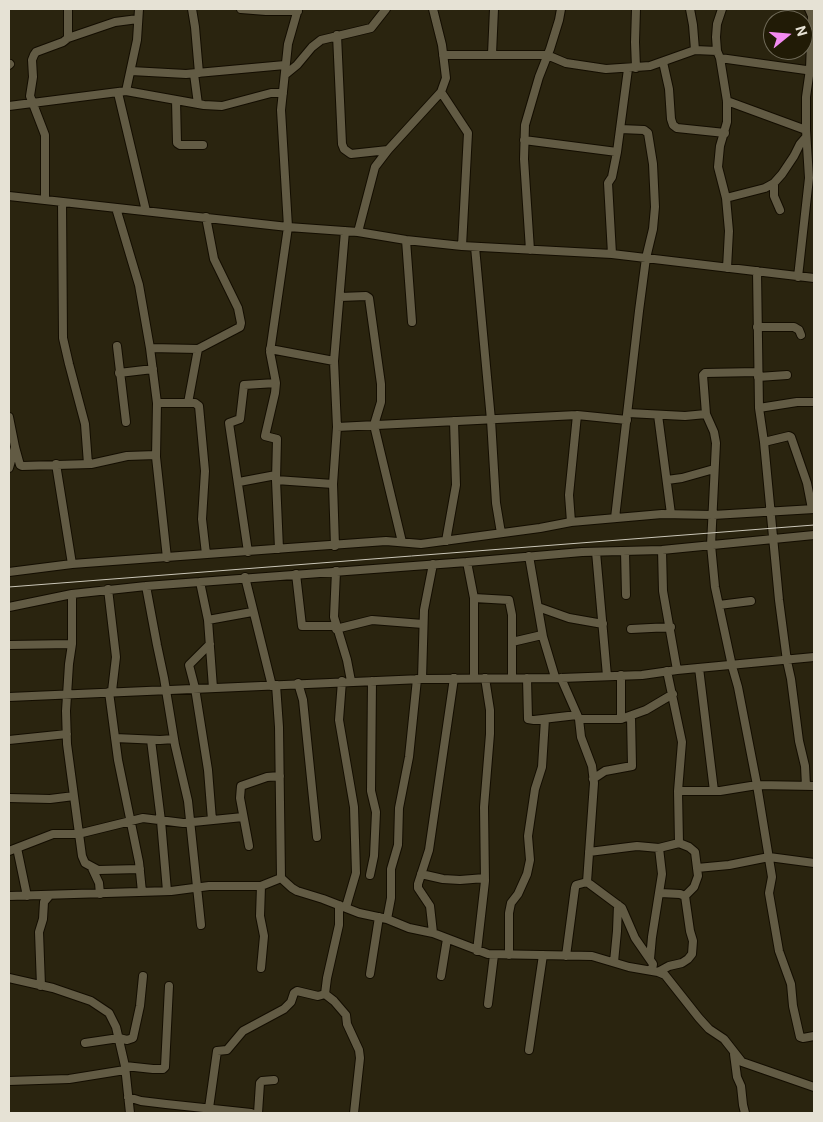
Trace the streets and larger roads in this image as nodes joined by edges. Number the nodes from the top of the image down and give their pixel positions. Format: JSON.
{"nodes":[{"id":1,"x":68,"y":9,"type":"edge"},
{"id":2,"x":139,"y":9,"type":"edge"},
{"id":3,"x":192,"y":9,"type":"edge"},
{"id":4,"x":241,"y":9,"type":"edge"},
{"id":5,"x":386,"y":9,"type":"edge"},
{"id":6,"x":433,"y":9,"type":"edge"},
{"id":7,"x":494,"y":9,"type":"edge"},
{"id":8,"x":560,"y":9,"type":"edge"},
{"id":9,"x":636,"y":9,"type":"edge"},
{"id":10,"x":690,"y":9,"type":"edge"},
{"id":11,"x":722,"y":9,"type":"edge"},
{"id":12,"x":810,"y":9,"type":"edge"},
{"id":13,"x":298,"y":10,"type":"edge"},
{"id":14,"x":138,"y":19,"type":"junction"},
{"id":15,"x":337,"y":36,"type":"junction"},
{"id":16,"x":68,"y":38,"type":"junction"},
{"id":17,"x":695,"y":50,"type":"junction"},
{"id":18,"x":492,"y":54,"type":"junction"},
{"id":19,"x":718,"y":54,"type":"junction"},
{"id":20,"x":443,"y":55,"type":"junction"},
{"id":21,"x":547,"y":55,"type":"junction"},
{"id":22,"x":663,"y":62,"type":"junction"},
{"id":23,"x":285,"y":65,"type":"junction"},
{"id":24,"x":632,"y":68,"type":"junction"},
{"id":25,"x":812,"y":69,"type":"edge"},
{"id":26,"x":131,"y":72,"type":"junction"},
{"id":27,"x":196,"y":73,"type":"junction"},
{"id":28,"x":286,"y":74,"type":"junction"},
{"id":29,"x":122,"y":92,"type":"junction"},
{"id":30,"x":441,"y":92,"type":"junction"},
{"id":31,"x":282,"y":93,"type":"junction"},
{"id":32,"x":176,"y":100,"type":"junction"},
{"id":33,"x":727,"y":101,"type":"junction"},
{"id":34,"x":32,"y":103,"type":"junction"},
{"id":35,"x":198,"y":104,"type":"junction"},
{"id":36,"x":9,"y":106,"type":"edge"},
{"id":37,"x":620,"y":130,"type":"junction"},
{"id":38,"x":725,"y":133,"type":"junction"},
{"id":39,"x":806,"y":134,"type":"junction"},
{"id":40,"x":524,"y":140,"type":"junction"},
{"id":41,"x":203,"y":145,"type":"dead end"},
{"id":42,"x":388,"y":150,"type":"junction"},
{"id":43,"x":366,"y":152,"type":"junction"},
{"id":44,"x":617,"y":152,"type":"junction"},
{"id":45,"x":375,"y":167,"type":"junction"},
{"id":46,"x":774,"y":183,"type":"junction"},
{"id":47,"x":9,"y":196,"type":"edge"},
{"id":48,"x":726,"y":198,"type":"junction"},
{"id":49,"x":45,"y":200,"type":"junction"},
{"id":50,"x":62,"y":202,"type":"junction"},
{"id":51,"x":116,"y":208,"type":"junction"},
{"id":52,"x":780,"y":210,"type":"dead end"},
{"id":53,"x":146,"y":211,"type":"junction"},
{"id":54,"x":206,"y":217,"type":"junction"},
{"id":55,"x":288,"y":227,"type":"junction"},
{"id":56,"x":345,"y":232,"type":"junction"},
{"id":57,"x":358,"y":232,"type":"junction"},
{"id":58,"x":406,"y":240,"type":"junction"},
{"id":59,"x":462,"y":246,"type":"junction"},
{"id":60,"x":475,"y":247,"type":"junction"},
{"id":61,"x":530,"y":250,"type":"junction"},
{"id":62,"x":612,"y":254,"type":"junction"},
{"id":63,"x":646,"y":258,"type":"junction"},
{"id":64,"x":726,"y":268,"type":"junction"},
{"id":65,"x":757,"y":271,"type":"junction"},
{"id":66,"x":798,"y":277,"type":"junction"},
{"id":67,"x":814,"y":278,"type":"edge"},
{"id":68,"x":340,"y":297,"type":"junction"},
{"id":69,"x":412,"y":322,"type":"dead end"},
{"id":70,"x":757,"y":327,"type":"junction"},
{"id":71,"x":802,"y":335,"type":"dead end"},
{"id":72,"x":117,"y":346,"type":"dead end"},
{"id":73,"x":150,"y":348,"type":"junction"},
{"id":74,"x":270,"y":349,"type":"junction"},
{"id":75,"x":198,"y":350,"type":"junction"},
{"id":76,"x":334,"y":361,"type":"junction"},
{"id":77,"x":153,"y":369,"type":"junction"},
{"id":78,"x":119,"y":373,"type":"junction"},
{"id":79,"x":758,"y":374,"type":"junction"},
{"id":80,"x":787,"y":375,"type":"dead end"},
{"id":81,"x":276,"y":383,"type":"junction"},
{"id":82,"x":814,"y":402,"type":"edge"},
{"id":83,"x":157,"y":403,"type":"junction"},
{"id":84,"x":188,"y":403,"type":"junction"},
{"id":85,"x":759,"y":408,"type":"junction"},
{"id":86,"x":706,"y":414,"type":"junction"},
{"id":87,"x":577,"y":415,"type":"junction"},
{"id":88,"x":658,"y":415,"type":"junction"},
{"id":89,"x":9,"y":417,"type":"edge"},
{"id":90,"x":628,"y":417,"type":"junction"},
{"id":91,"x":491,"y":420,"type":"junction"},
{"id":92,"x":454,"y":421,"type":"junction"},
{"id":93,"x":126,"y":422,"type":"dead end"},
{"id":94,"x":374,"y":424,"type":"junction"},
{"id":95,"x":337,"y":426,"type":"junction"},
{"id":96,"x":764,"y":442,"type":"junction"},
{"id":97,"x":15,"y":448,"type":"junction"},
{"id":98,"x":156,"y":455,"type":"junction"},
{"id":99,"x":56,"y":464,"type":"junction"},
{"id":100,"x":88,"y":464,"type":"junction"},
{"id":101,"x":9,"y":468,"type":"edge"},
{"id":102,"x":714,"y":469,"type":"junction"},
{"id":103,"x":276,"y":478,"type":"junction"},
{"id":104,"x":667,"y":480,"type":"junction"},
{"id":105,"x":239,"y":482,"type":"junction"},
{"id":106,"x":333,"y":484,"type":"junction"},
{"id":107,"x":813,"y":509,"type":"edge"},
{"id":108,"x":771,"y":511,"type":"junction"},
{"id":109,"x":671,"y":514,"type":"junction"},
{"id":110,"x":713,"y":515,"type":"junction"},
{"id":111,"x":615,"y":518,"type":"junction"},
{"id":112,"x":571,"y":522,"type":"junction"},
{"id":113,"x":501,"y":533,"type":"junction"},
{"id":114,"x":814,"y":535,"type":"edge"},
{"id":115,"x":773,"y":539,"type":"junction"},
{"id":116,"x":446,"y":541,"type":"junction"},
{"id":117,"x":402,"y":542,"type":"junction"},
{"id":118,"x":711,"y":544,"type":"junction"},
{"id":119,"x":335,"y":546,"type":"junction"},
{"id":120,"x":279,"y":548,"type":"junction"},
{"id":121,"x":662,"y":550,"type":"junction"},
{"id":122,"x":625,"y":551,"type":"junction"},
{"id":123,"x":248,"y":552,"type":"junction"},
{"id":124,"x":596,"y":552,"type":"junction"},
{"id":125,"x":206,"y":554,"type":"junction"},
{"id":126,"x":529,"y":556,"type":"junction"},
{"id":127,"x":167,"y":558,"type":"junction"},
{"id":128,"x":467,"y":562,"type":"junction"},
{"id":129,"x":72,"y":564,"type":"junction"},
{"id":130,"x":433,"y":564,"type":"junction"},
{"id":131,"x":9,"y":567,"type":"edge"},
{"id":132,"x":9,"y":572,"type":"edge"},
{"id":133,"x":336,"y":572,"type":"junction"},
{"id":134,"x":296,"y":574,"type":"junction"},
{"id":135,"x":245,"y":577,"type":"junction"},
{"id":136,"x":200,"y":582,"type":"junction"},
{"id":137,"x":146,"y":586,"type":"junction"},
{"id":138,"x":108,"y":590,"type":"junction"},
{"id":139,"x":72,"y":594,"type":"junction"},
{"id":140,"x":626,"y":595,"type":"dead end"},
{"id":141,"x":474,"y":598,"type":"junction"},
{"id":142,"x":751,"y":601,"type":"dead end"},
{"id":143,"x":719,"y":605,"type":"junction"},
{"id":144,"x":9,"y":607,"type":"edge"},
{"id":145,"x":538,"y":608,"type":"junction"},
{"id":146,"x":252,"y":612,"type":"junction"},
{"id":147,"x":208,"y":620,"type":"junction"},
{"id":148,"x":423,"y":624,"type":"junction"},
{"id":149,"x":603,"y":624,"type":"junction"},
{"id":150,"x":336,"y":627,"type":"junction"},
{"id":151,"x":671,"y":627,"type":"junction"},
{"id":152,"x":631,"y":629,"type":"dead end"},
{"id":153,"x":542,"y":635,"type":"junction"},
{"id":154,"x":512,"y":642,"type":"junction"},
{"id":155,"x":72,"y":644,"type":"junction"},
{"id":156,"x":210,"y":644,"type":"junction"},
{"id":157,"x":9,"y":645,"type":"edge"},
{"id":158,"x":814,"y":657,"type":"edge"},
{"id":159,"x":787,"y":661,"type":"junction"},
{"id":160,"x":732,"y":666,"type":"junction"},
{"id":161,"x":699,"y":668,"type":"junction"},
{"id":162,"x":677,"y":670,"type":"junction"},
{"id":163,"x":667,"y":672,"type":"junction"},
{"id":164,"x":621,"y":675,"type":"junction"},
{"id":165,"x":607,"y":676,"type":"junction"},
{"id":166,"x":512,"y":677,"type":"junction"},
{"id":167,"x":558,"y":677,"type":"junction"},
{"id":168,"x":454,"y":678,"type":"junction"},
{"id":169,"x":474,"y":678,"type":"junction"},
{"id":170,"x":485,"y":678,"type":"junction"},
{"id":171,"x":527,"y":678,"type":"junction"},
{"id":172,"x":420,"y":679,"type":"junction"},
{"id":173,"x":347,"y":681,"type":"junction"},
{"id":174,"x":372,"y":681,"type":"junction"},
{"id":175,"x":298,"y":683,"type":"junction"},
{"id":176,"x":274,"y":686,"type":"junction"},
{"id":177,"x":195,"y":688,"type":"junction"},
{"id":178,"x":212,"y":688,"type":"junction"},
{"id":179,"x":166,"y":689,"type":"junction"},
{"id":180,"x":111,"y":692,"type":"junction"},
{"id":181,"x":673,"y":694,"type":"junction"},
{"id":182,"x":66,"y":695,"type":"junction"},
{"id":183,"x":9,"y":697,"type":"edge"},
{"id":184,"x":631,"y":716,"type":"junction"},
{"id":185,"x":578,"y":717,"type":"junction"},
{"id":186,"x":544,"y":719,"type":"junction"},
{"id":187,"x":621,"y":720,"type":"junction"},
{"id":188,"x":67,"y":734,"type":"junction"},
{"id":189,"x":115,"y":738,"type":"junction"},
{"id":190,"x":174,"y":739,"type":"junction"},
{"id":191,"x":9,"y":740,"type":"edge"},
{"id":192,"x":151,"y":740,"type":"junction"},
{"id":193,"x":280,"y":776,"type":"junction"},
{"id":194,"x":593,"y":779,"type":"junction"},
{"id":195,"x":757,"y":785,"type":"junction"},
{"id":196,"x":810,"y":786,"type":"edge"},
{"id":197,"x":678,"y":791,"type":"junction"},
{"id":198,"x":714,"y":791,"type":"junction"},
{"id":199,"x":74,"y":796,"type":"junction"},
{"id":200,"x":9,"y":798,"type":"edge"},
{"id":201,"x":243,"y":817,"type":"junction"},
{"id":202,"x":130,"y":820,"type":"junction"},
{"id":203,"x":212,"y":820,"type":"junction"},
{"id":204,"x":161,"y":821,"type":"junction"},
{"id":205,"x":190,"y":823,"type":"junction"},
{"id":206,"x":78,"y":834,"type":"junction"},
{"id":207,"x":317,"y":837,"type":"dead end"},
{"id":208,"x":679,"y":843,"type":"junction"},
{"id":209,"x":249,"y":846,"type":"dead end"},
{"id":210,"x":18,"y":848,"type":"junction"},
{"id":211,"x":659,"y":848,"type":"junction"},
{"id":212,"x":9,"y":851,"type":"edge"},
{"id":213,"x":589,"y":852,"type":"junction"},
{"id":214,"x":769,"y":857,"type":"junction"},
{"id":215,"x":814,"y":863,"type":"edge"},
{"id":216,"x":92,"y":868,"type":"junction"},
{"id":217,"x":697,"y":868,"type":"junction"},
{"id":218,"x":140,"y":869,"type":"junction"},
{"id":219,"x":421,"y":874,"type":"junction"},
{"id":220,"x":370,"y":875,"type":"dead end"},
{"id":221,"x":281,"y":878,"type":"junction"},
{"id":222,"x":484,"y":878,"type":"junction"},
{"id":223,"x":587,"y":882,"type":"junction"},
{"id":224,"x":260,"y":886,"type":"junction"},
{"id":225,"x":198,"y":887,"type":"junction"},
{"id":226,"x":167,"y":891,"type":"junction"},
{"id":227,"x":142,"y":892,"type":"junction"},
{"id":228,"x":660,"y":893,"type":"junction"},
{"id":229,"x":100,"y":894,"type":"junction"},
{"id":230,"x":50,"y":895,"type":"junction"},
{"id":231,"x":9,"y":896,"type":"edge"},
{"id":232,"x":27,"y":896,"type":"junction"},
{"id":233,"x":37,"y":896,"type":"junction"},
{"id":234,"x":685,"y":896,"type":"junction"},
{"id":235,"x":44,"y":902,"type":"junction"},
{"id":236,"x":618,"y":905,"type":"junction"},
{"id":237,"x":342,"y":906,"type":"junction"},
{"id":238,"x":383,"y":918,"type":"junction"},
{"id":239,"x":201,"y":925,"type":"dead end"},
{"id":240,"x":433,"y":933,"type":"junction"},
{"id":241,"x":447,"y":939,"type":"junction"},
{"id":242,"x":477,"y":951,"type":"junction"},
{"id":243,"x":494,"y":955,"type":"junction"},
{"id":244,"x":509,"y":955,"type":"junction"},
{"id":245,"x":543,"y":955,"type":"junction"},
{"id":246,"x":566,"y":956,"type":"junction"},
{"id":247,"x":650,"y":959,"type":"junction"},
{"id":248,"x":614,"y":962,"type":"junction"},
{"id":249,"x":261,"y":968,"type":"dead end"},
{"id":250,"x":655,"y":971,"type":"junction"},
{"id":251,"x":370,"y":974,"type":"dead end"},
{"id":252,"x":143,"y":976,"type":"dead end"},
{"id":253,"x":441,"y":976,"type":"dead end"},
{"id":254,"x":9,"y":978,"type":"edge"},
{"id":255,"x":41,"y":986,"type":"junction"},
{"id":256,"x":169,"y":986,"type":"dead end"},
{"id":257,"x":325,"y":994,"type":"junction"},
{"id":258,"x":488,"y":1004,"type":"dead end"},
{"id":259,"x":814,"y":1036,"type":"edge"},
{"id":260,"x":119,"y":1038,"type":"junction"},
{"id":261,"x":85,"y":1043,"type":"dead end"},
{"id":262,"x":528,"y":1050,"type":"dead end"},
{"id":263,"x":734,"y":1054,"type":"junction"},
{"id":264,"x":125,"y":1068,"type":"junction"},
{"id":265,"x":274,"y":1080,"type":"dead end"},
{"id":266,"x":9,"y":1081,"type":"edge"},
{"id":267,"x":814,"y":1087,"type":"edge"},
{"id":268,"x":128,"y":1097,"type":"junction"},
{"id":269,"x":211,"y":1110,"type":"edge"},
{"id":270,"x":130,"y":1113,"type":"edge"},
{"id":271,"x":251,"y":1113,"type":"edge"},
{"id":272,"x":258,"y":1113,"type":"edge"},
{"id":273,"x":354,"y":1113,"type":"edge"},
{"id":274,"x":745,"y":1113,"type":"edge"}],
"edges":[{"from":1,"to":16,"type":"street"},
{"from":2,"to":14,"type":"street"},
{"from":3,"to":27,"type":"street"},
{"from":4,"to":13,"type":"street"},
{"from":5,"to":15,"type":"street"},
{"from":6,"to":20,"type":"street"},
{"from":7,"to":18,"type":"street"},
{"from":8,"to":21,"type":"street"},
{"from":9,"to":24,"type":"street"},
{"from":10,"to":17,"type":"street"},
{"from":11,"to":19,"type":"street"},
{"from":12,"to":25,"type":"street"},
{"from":13,"to":23,"type":"street"},
{"from":14,"to":16,"type":"street"},
{"from":14,"to":26,"type":"street"},
{"from":15,"to":28,"type":"street"},
{"from":15,"to":43,"type":"street"},
{"from":16,"to":34,"type":"street"},
{"from":17,"to":19,"type":"street"},
{"from":17,"to":22,"type":"street"},
{"from":18,"to":20,"type":"street"},
{"from":18,"to":21,"type":"street"},
{"from":19,"to":25,"type":"street"},
{"from":19,"to":33,"type":"street"},
{"from":20,"to":30,"type":"street"},
{"from":21,"to":24,"type":"street"},
{"from":21,"to":40,"type":"street"},
{"from":22,"to":24,"type":"street"},
{"from":22,"to":38,"type":"street"},
{"from":23,"to":27,"type":"street"},
{"from":23,"to":28,"type":"street"},
{"from":24,"to":37,"type":"street"},
{"from":25,"to":39,"type":"street"},
{"from":26,"to":27,"type":"street"},
{"from":26,"to":29,"type":"street"},
{"from":27,"to":35,"type":"street"},
{"from":28,"to":31,"type":"street"},
{"from":29,"to":32,"type":"street"},
{"from":29,"to":34,"type":"street"},
{"from":29,"to":53,"type":"street"},
{"from":30,"to":42,"type":"street"},
{"from":30,"to":59,"type":"street"},
{"from":31,"to":35,"type":"street"},
{"from":31,"to":55,"type":"street"},
{"from":32,"to":35,"type":"street"},
{"from":32,"to":41,"type":"street"},
{"from":33,"to":38,"type":"street"},
{"from":33,"to":39,"type":"street"},
{"from":34,"to":36,"type":"street"},
{"from":34,"to":49,"type":"street"},
{"from":37,"to":44,"type":"street"},
{"from":37,"to":63,"type":"street"},
{"from":38,"to":48,"type":"street"},
{"from":39,"to":46,"type":"street"},
{"from":39,"to":66,"type":"street"},
{"from":40,"to":44,"type":"street"},
{"from":40,"to":61,"type":"street"},
{"from":42,"to":43,"type":"street"},
{"from":42,"to":45,"type":"street"},
{"from":43,"to":45,"type":"street"},
{"from":44,"to":62,"type":"street"},
{"from":45,"to":57,"type":"street"},
{"from":46,"to":48,"type":"street"},
{"from":46,"to":52,"type":"street"},
{"from":47,"to":49,"type":"street"},
{"from":48,"to":64,"type":"street"},
{"from":49,"to":50,"type":"street"},
{"from":50,"to":51,"type":"street"},
{"from":50,"to":100,"type":"street"},
{"from":51,"to":53,"type":"street"},
{"from":51,"to":73,"type":"street"},
{"from":53,"to":54,"type":"street"},
{"from":54,"to":55,"type":"street"},
{"from":54,"to":75,"type":"street"},
{"from":55,"to":56,"type":"street"},
{"from":55,"to":74,"type":"street"},
{"from":56,"to":57,"type":"street"},
{"from":56,"to":68,"type":"street"},
{"from":57,"to":58,"type":"street"},
{"from":58,"to":59,"type":"street"},
{"from":58,"to":69,"type":"street"},
{"from":59,"to":60,"type":"street"},
{"from":60,"to":61,"type":"street"},
{"from":60,"to":91,"type":"street"},
{"from":61,"to":62,"type":"street"},
{"from":62,"to":63,"type":"street"},
{"from":63,"to":64,"type":"street"},
{"from":63,"to":90,"type":"street"},
{"from":64,"to":65,"type":"street"},
{"from":65,"to":66,"type":"street"},
{"from":65,"to":70,"type":"street"},
{"from":66,"to":67,"type":"street"},
{"from":68,"to":76,"type":"street"},
{"from":68,"to":94,"type":"street"},
{"from":70,"to":71,"type":"street"},
{"from":70,"to":79,"type":"street"},
{"from":72,"to":78,"type":"street"},
{"from":73,"to":75,"type":"street"},
{"from":73,"to":77,"type":"street"},
{"from":74,"to":76,"type":"street"},
{"from":74,"to":81,"type":"street"},
{"from":75,"to":84,"type":"street"},
{"from":76,"to":95,"type":"street"},
{"from":77,"to":78,"type":"street"},
{"from":77,"to":83,"type":"street"},
{"from":78,"to":93,"type":"street"},
{"from":79,"to":80,"type":"street"},
{"from":79,"to":85,"type":"street"},
{"from":79,"to":86,"type":"street"},
{"from":81,"to":103,"type":"street"},
{"from":81,"to":105,"type":"street"},
{"from":82,"to":85,"type":"street"},
{"from":83,"to":84,"type":"street"},
{"from":83,"to":98,"type":"street"},
{"from":84,"to":125,"type":"street"},
{"from":85,"to":96,"type":"street"},
{"from":86,"to":88,"type":"street"},
{"from":86,"to":102,"type":"street"},
{"from":87,"to":90,"type":"street"},
{"from":87,"to":91,"type":"street"},
{"from":87,"to":112,"type":"street"},
{"from":88,"to":90,"type":"street"},
{"from":88,"to":104,"type":"street"},
{"from":89,"to":97,"type":"street"},
{"from":90,"to":111,"type":"street"},
{"from":91,"to":92,"type":"street"},
{"from":91,"to":113,"type":"street"},
{"from":92,"to":94,"type":"street"},
{"from":92,"to":116,"type":"street"},
{"from":94,"to":95,"type":"street"},
{"from":94,"to":117,"type":"street"},
{"from":95,"to":106,"type":"street"},
{"from":96,"to":107,"type":"street"},
{"from":96,"to":108,"type":"street"},
{"from":97,"to":99,"type":"street"},
{"from":97,"to":101,"type":"street"},
{"from":98,"to":100,"type":"street"},
{"from":98,"to":127,"type":"street"},
{"from":99,"to":100,"type":"street"},
{"from":99,"to":129,"type":"street"},
{"from":102,"to":104,"type":"street"},
{"from":102,"to":110,"type":"street"},
{"from":103,"to":105,"type":"street"},
{"from":103,"to":106,"type":"street"},
{"from":103,"to":120,"type":"street"},
{"from":104,"to":109,"type":"street"},
{"from":105,"to":123,"type":"street"},
{"from":106,"to":119,"type":"street"},
{"from":107,"to":108,"type":"street"},
{"from":108,"to":110,"type":"street"},
{"from":108,"to":115,"type":"street"},
{"from":109,"to":110,"type":"street"},
{"from":109,"to":111,"type":"street"},
{"from":110,"to":118,"type":"street"},
{"from":111,"to":112,"type":"street"},
{"from":112,"to":113,"type":"street"},
{"from":113,"to":116,"type":"street"},
{"from":114,"to":115,"type":"street"},
{"from":115,"to":118,"type":"street"},
{"from":115,"to":159,"type":"street"},
{"from":116,"to":117,"type":"street"},
{"from":117,"to":119,"type":"street"},
{"from":118,"to":121,"type":"street"},
{"from":118,"to":143,"type":"street"},
{"from":119,"to":120,"type":"street"},
{"from":120,"to":123,"type":"street"},
{"from":121,"to":122,"type":"street"},
{"from":121,"to":151,"type":"street"},
{"from":122,"to":124,"type":"street"},
{"from":122,"to":140,"type":"street"},
{"from":123,"to":125,"type":"street"},
{"from":124,"to":126,"type":"street"},
{"from":124,"to":149,"type":"street"},
{"from":125,"to":127,"type":"street"},
{"from":126,"to":128,"type":"street"},
{"from":126,"to":145,"type":"street"},
{"from":127,"to":129,"type":"street"},
{"from":128,"to":130,"type":"street"},
{"from":128,"to":141,"type":"street"},
{"from":129,"to":132,"type":"street"},
{"from":130,"to":133,"type":"street"},
{"from":130,"to":148,"type":"street"},
{"from":131,"to":132,"type":"street"},
{"from":133,"to":134,"type":"street"},
{"from":133,"to":150,"type":"street"},
{"from":134,"to":135,"type":"street"},
{"from":134,"to":150,"type":"street"},
{"from":135,"to":136,"type":"street"},
{"from":135,"to":146,"type":"street"},
{"from":136,"to":137,"type":"street"},
{"from":136,"to":147,"type":"street"},
{"from":137,"to":138,"type":"street"},
{"from":137,"to":179,"type":"street"},
{"from":138,"to":139,"type":"street"},
{"from":138,"to":180,"type":"street"},
{"from":139,"to":144,"type":"street"},
{"from":139,"to":155,"type":"street"},
{"from":141,"to":154,"type":"street"},
{"from":141,"to":169,"type":"street"},
{"from":142,"to":143,"type":"street"},
{"from":143,"to":160,"type":"street"},
{"from":145,"to":149,"type":"street"},
{"from":145,"to":153,"type":"street"},
{"from":146,"to":147,"type":"street"},
{"from":146,"to":176,"type":"street"},
{"from":147,"to":156,"type":"street"},
{"from":148,"to":150,"type":"street"},
{"from":148,"to":172,"type":"street"},
{"from":149,"to":165,"type":"street"},
{"from":150,"to":173,"type":"street"},
{"from":151,"to":152,"type":"street"},
{"from":151,"to":162,"type":"street"},
{"from":153,"to":154,"type":"street"},
{"from":153,"to":167,"type":"street"},
{"from":154,"to":166,"type":"street"},
{"from":155,"to":157,"type":"street"},
{"from":155,"to":182,"type":"street"},
{"from":156,"to":177,"type":"street"},
{"from":156,"to":178,"type":"street"},
{"from":158,"to":159,"type":"street"},
{"from":159,"to":160,"type":"street"},
{"from":159,"to":196,"type":"street"},
{"from":160,"to":161,"type":"street"},
{"from":160,"to":195,"type":"street"},
{"from":161,"to":162,"type":"street"},
{"from":161,"to":198,"type":"street"},
{"from":162,"to":163,"type":"street"},
{"from":163,"to":164,"type":"street"},
{"from":163,"to":181,"type":"street"},
{"from":164,"to":165,"type":"street"},
{"from":164,"to":187,"type":"street"},
{"from":165,"to":167,"type":"street"},
{"from":166,"to":170,"type":"street"},
{"from":166,"to":171,"type":"street"},
{"from":167,"to":171,"type":"street"},
{"from":167,"to":185,"type":"street"},
{"from":168,"to":169,"type":"street"},
{"from":168,"to":172,"type":"street"},
{"from":168,"to":219,"type":"street"},
{"from":169,"to":170,"type":"street"},
{"from":170,"to":222,"type":"street"},
{"from":171,"to":186,"type":"street"},
{"from":172,"to":174,"type":"street"},
{"from":172,"to":238,"type":"street"},
{"from":173,"to":174,"type":"street"},
{"from":173,"to":175,"type":"street"},
{"from":173,"to":237,"type":"street"},
{"from":174,"to":220,"type":"street"},
{"from":175,"to":176,"type":"street"},
{"from":175,"to":207,"type":"street"},
{"from":176,"to":178,"type":"street"},
{"from":176,"to":193,"type":"street"},
{"from":177,"to":178,"type":"street"},
{"from":177,"to":179,"type":"street"},
{"from":177,"to":203,"type":"street"},
{"from":179,"to":180,"type":"street"},
{"from":179,"to":190,"type":"street"},
{"from":180,"to":182,"type":"street"},
{"from":180,"to":189,"type":"street"},
{"from":181,"to":184,"type":"street"},
{"from":181,"to":197,"type":"street"},
{"from":182,"to":183,"type":"street"},
{"from":182,"to":188,"type":"street"},
{"from":184,"to":187,"type":"street"},
{"from":184,"to":194,"type":"street"},
{"from":185,"to":186,"type":"street"},
{"from":185,"to":187,"type":"street"},
{"from":185,"to":194,"type":"street"},
{"from":186,"to":244,"type":"street"},
{"from":188,"to":191,"type":"street"},
{"from":188,"to":199,"type":"street"},
{"from":189,"to":192,"type":"street"},
{"from":189,"to":202,"type":"street"},
{"from":190,"to":192,"type":"street"},
{"from":190,"to":205,"type":"street"},
{"from":192,"to":204,"type":"street"},
{"from":193,"to":201,"type":"street"},
{"from":193,"to":221,"type":"street"},
{"from":194,"to":213,"type":"street"},
{"from":195,"to":196,"type":"street"},
{"from":195,"to":198,"type":"street"},
{"from":195,"to":214,"type":"street"},
{"from":197,"to":198,"type":"street"},
{"from":197,"to":208,"type":"street"},
{"from":199,"to":200,"type":"street"},
{"from":199,"to":206,"type":"street"},
{"from":201,"to":203,"type":"street"},
{"from":201,"to":209,"type":"street"},
{"from":202,"to":204,"type":"street"},
{"from":202,"to":206,"type":"street"},
{"from":202,"to":218,"type":"street"},
{"from":203,"to":205,"type":"street"},
{"from":204,"to":205,"type":"street"},
{"from":204,"to":226,"type":"street"},
{"from":205,"to":225,"type":"street"},
{"from":206,"to":210,"type":"street"},
{"from":206,"to":216,"type":"street"},
{"from":208,"to":211,"type":"street"},
{"from":208,"to":217,"type":"street"},
{"from":210,"to":212,"type":"street"},
{"from":210,"to":232,"type":"street"},
{"from":211,"to":213,"type":"street"},
{"from":211,"to":228,"type":"street"},
{"from":213,"to":223,"type":"street"},
{"from":214,"to":215,"type":"street"},
{"from":214,"to":217,"type":"street"},
{"from":214,"to":259,"type":"street"},
{"from":216,"to":218,"type":"street"},
{"from":216,"to":229,"type":"street"},
{"from":217,"to":234,"type":"street"},
{"from":218,"to":227,"type":"street"},
{"from":219,"to":222,"type":"street"},
{"from":219,"to":240,"type":"street"},
{"from":221,"to":224,"type":"street"},
{"from":221,"to":237,"type":"street"},
{"from":222,"to":242,"type":"street"},
{"from":223,"to":236,"type":"street"},
{"from":223,"to":246,"type":"street"},
{"from":224,"to":225,"type":"street"},
{"from":224,"to":249,"type":"street"},
{"from":225,"to":226,"type":"street"},
{"from":225,"to":239,"type":"street"},
{"from":226,"to":227,"type":"street"},
{"from":227,"to":229,"type":"street"},
{"from":228,"to":234,"type":"street"},
{"from":228,"to":247,"type":"street"},
{"from":229,"to":230,"type":"street"},
{"from":230,"to":233,"type":"street"},
{"from":230,"to":235,"type":"street"},
{"from":231,"to":232,"type":"street"},
{"from":232,"to":233,"type":"street"},
{"from":233,"to":235,"type":"street"},
{"from":234,"to":250,"type":"street"},
{"from":235,"to":255,"type":"street"},
{"from":236,"to":247,"type":"street"},
{"from":236,"to":248,"type":"street"},
{"from":237,"to":238,"type":"street"},
{"from":237,"to":257,"type":"street"},
{"from":238,"to":240,"type":"street"},
{"from":238,"to":251,"type":"street"},
{"from":240,"to":241,"type":"street"},
{"from":241,"to":242,"type":"street"},
{"from":241,"to":253,"type":"street"},
{"from":242,"to":243,"type":"street"},
{"from":243,"to":244,"type":"street"},
{"from":243,"to":258,"type":"street"},
{"from":244,"to":245,"type":"street"},
{"from":245,"to":246,"type":"street"},
{"from":245,"to":262,"type":"street"},
{"from":246,"to":248,"type":"street"},
{"from":247,"to":250,"type":"street"},
{"from":248,"to":250,"type":"street"},
{"from":250,"to":263,"type":"street"},
{"from":252,"to":260,"type":"street"},
{"from":254,"to":255,"type":"street"},
{"from":255,"to":260,"type":"street"},
{"from":256,"to":264,"type":"street"},
{"from":257,"to":269,"type":"street"},
{"from":257,"to":273,"type":"street"},
{"from":260,"to":261,"type":"street"},
{"from":260,"to":264,"type":"street"},
{"from":263,"to":267,"type":"street"},
{"from":263,"to":274,"type":"street"},
{"from":264,"to":266,"type":"street"},
{"from":264,"to":268,"type":"street"},
{"from":265,"to":272,"type":"street"},
{"from":268,"to":269,"type":"street"},
{"from":268,"to":270,"type":"street"},
{"from":269,"to":271,"type":"street"}]}
